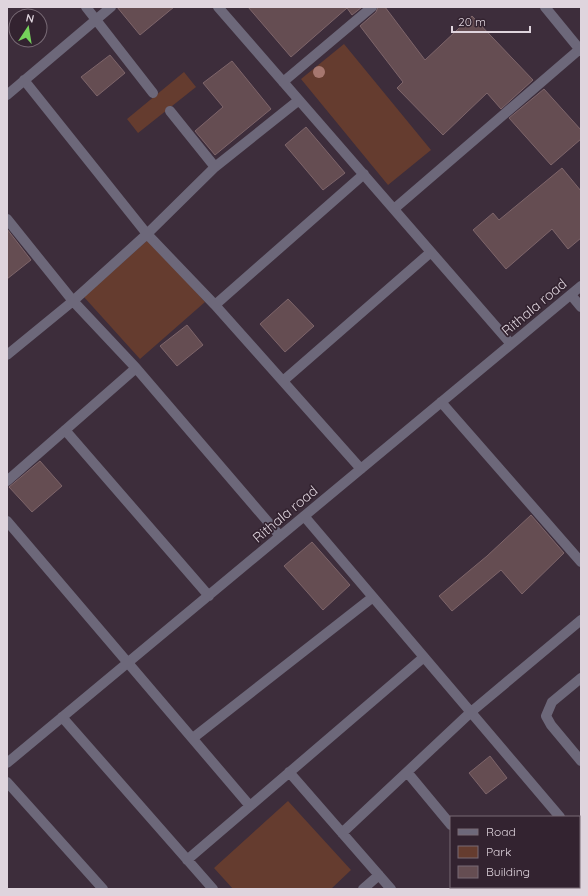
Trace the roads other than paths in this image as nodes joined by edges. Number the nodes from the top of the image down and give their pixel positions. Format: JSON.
{"nodes":[{"id":1,"x":86,"y":7,"type":"edge"},
{"id":2,"x":112,"y":7,"type":"edge"},
{"id":3,"x":218,"y":7,"type":"edge"},
{"id":4,"x":372,"y":7,"type":"edge"},
{"id":5,"x":545,"y":7,"type":"edge"},
{"id":6,"x":97,"y":19,"type":"junction"},
{"id":7,"x":580,"y":49,"type":"edge"},
{"id":8,"x":24,"y":80,"type":"junction"},
{"id":9,"x":283,"y":82,"type":"junction"},
{"id":10,"x":153,"y":93,"type":"dead end"},
{"id":11,"x":7,"y":95,"type":"edge"},
{"id":12,"x":299,"y":100,"type":"junction"},
{"id":13,"x":170,"y":111,"type":"dead end"},
{"id":14,"x":215,"y":167,"type":"junction"},
{"id":15,"x":364,"y":174,"type":"junction"},
{"id":16,"x":394,"y":209,"type":"junction"},
{"id":17,"x":8,"y":222,"type":"edge"},
{"id":18,"x":147,"y":234,"type":"junction"},
{"id":19,"x":431,"y":252,"type":"junction"},
{"id":20,"x":581,"y":286,"type":"edge"},
{"id":21,"x":571,"y":295,"type":"junction"},
{"id":22,"x":73,"y":301,"type":"junction"},
{"id":23,"x":215,"y":305,"type":"junction"},
{"id":24,"x":581,"y":307,"type":"edge"},
{"id":25,"x":511,"y":344,"type":"junction"},
{"id":26,"x":7,"y":356,"type":"edge"},
{"id":27,"x":136,"y":368,"type":"junction"},
{"id":28,"x":283,"y":381,"type":"junction"},
{"id":29,"x":441,"y":402,"type":"junction"},
{"id":30,"x":65,"y":430,"type":"junction"},
{"id":31,"x":361,"y":469,"type":"junction"},
{"id":32,"x":7,"y":481,"type":"edge"},
{"id":33,"x":304,"y":516,"type":"junction"},
{"id":34,"x":7,"y":521,"type":"edge"},
{"id":35,"x":280,"y":536,"type":"junction"},
{"id":36,"x":581,"y":562,"type":"edge"},
{"id":37,"x":209,"y":596,"type":"junction"},
{"id":38,"x":373,"y":597,"type":"junction"},
{"id":39,"x":581,"y":620,"type":"edge"},
{"id":40,"x":424,"y":657,"type":"junction"},
{"id":41,"x":128,"y":662,"type":"junction"},
{"id":42,"x":581,"y":678,"type":"edge"},
{"id":43,"x":471,"y":712,"type":"junction"},
{"id":44,"x":62,"y":717,"type":"junction"},
{"id":45,"x":193,"y":738,"type":"junction"},
{"id":46,"x":581,"y":761,"type":"edge"},
{"id":47,"x":7,"y":763,"type":"edge"},
{"id":48,"x":289,"y":772,"type":"junction"},
{"id":49,"x":407,"y":772,"type":"junction"},
{"id":50,"x":7,"y":782,"type":"edge"},
{"id":51,"x":250,"y":806,"type":"junction"},
{"id":52,"x":559,"y":816,"type":"edge"},
{"id":53,"x":450,"y":825,"type":"edge"},
{"id":54,"x":342,"y":833,"type":"junction"},
{"id":55,"x":187,"y":860,"type":"junction"},
{"id":56,"x":379,"y":875,"type":"junction"},
{"id":57,"x":103,"y":889,"type":"edge"},
{"id":58,"x":213,"y":889,"type":"edge"},
{"id":59,"x":363,"y":889,"type":"edge"},
{"id":60,"x":391,"y":889,"type":"edge"}],
"edges":[{"from":1,"to":6,"type":"street"},
{"from":2,"to":6,"type":"street"},
{"from":3,"to":9,"type":"street"},
{"from":4,"to":9,"type":"street"},
{"from":5,"to":7,"type":"street"},
{"from":6,"to":8,"type":"street"},
{"from":6,"to":10,"type":"street"},
{"from":7,"to":16,"type":"street"},
{"from":8,"to":11,"type":"street"},
{"from":8,"to":18,"type":"street"},
{"from":9,"to":12,"type":"street"},
{"from":12,"to":14,"type":"street"},
{"from":12,"to":15,"type":"street"},
{"from":13,"to":14,"type":"street"},
{"from":14,"to":18,"type":"street"},
{"from":15,"to":16,"type":"street"},
{"from":15,"to":23,"type":"street"},
{"from":16,"to":19,"type":"street"},
{"from":17,"to":22,"type":"street"},
{"from":18,"to":22,"type":"street"},
{"from":18,"to":23,"type":"street"},
{"from":19,"to":25,"type":"street"},
{"from":19,"to":28,"type":"street"},
{"from":20,"to":21,"type":"street","name":"Rithala road"},
{"from":21,"to":24,"type":"street"},
{"from":21,"to":25,"type":"street","name":"Rithala road"},
{"from":22,"to":26,"type":"street"},
{"from":22,"to":27,"type":"street"},
{"from":23,"to":28,"type":"street"},
{"from":25,"to":29,"type":"street","name":"Rithala road"},
{"from":27,"to":30,"type":"street"},
{"from":27,"to":35,"type":"street"},
{"from":28,"to":31,"type":"street"},
{"from":29,"to":31,"type":"street","name":"Rithala road"},
{"from":29,"to":36,"type":"street"},
{"from":30,"to":32,"type":"street"},
{"from":30,"to":37,"type":"street"},
{"from":31,"to":33,"type":"street","name":"Rithala road"},
{"from":33,"to":35,"type":"street","name":"Rithala road"},
{"from":33,"to":38,"type":"street"},
{"from":34,"to":41,"type":"street"},
{"from":35,"to":37,"type":"street","name":"Rithala road"},
{"from":37,"to":41,"type":"street","name":"Rithala road"},
{"from":38,"to":40,"type":"street"},
{"from":38,"to":45,"type":"street"},
{"from":39,"to":43,"type":"street"},
{"from":40,"to":43,"type":"street"},
{"from":40,"to":48,"type":"street"},
{"from":41,"to":44,"type":"street","name":"Rithala road"},
{"from":41,"to":45,"type":"street"},
{"from":42,"to":46,"type":"street"},
{"from":43,"to":49,"type":"street"},
{"from":43,"to":52,"type":"street"},
{"from":44,"to":47,"type":"street","name":"Rithala road"},
{"from":44,"to":55,"type":"street"},
{"from":45,"to":51,"type":"street"},
{"from":48,"to":51,"type":"street"},
{"from":48,"to":54,"type":"street"},
{"from":49,"to":53,"type":"street"},
{"from":49,"to":54,"type":"street"},
{"from":50,"to":57,"type":"street"},
{"from":51,"to":55,"type":"street"},
{"from":54,"to":56,"type":"street"},
{"from":55,"to":58,"type":"street"},
{"from":56,"to":59,"type":"street"},
{"from":56,"to":60,"type":"street"}]}
